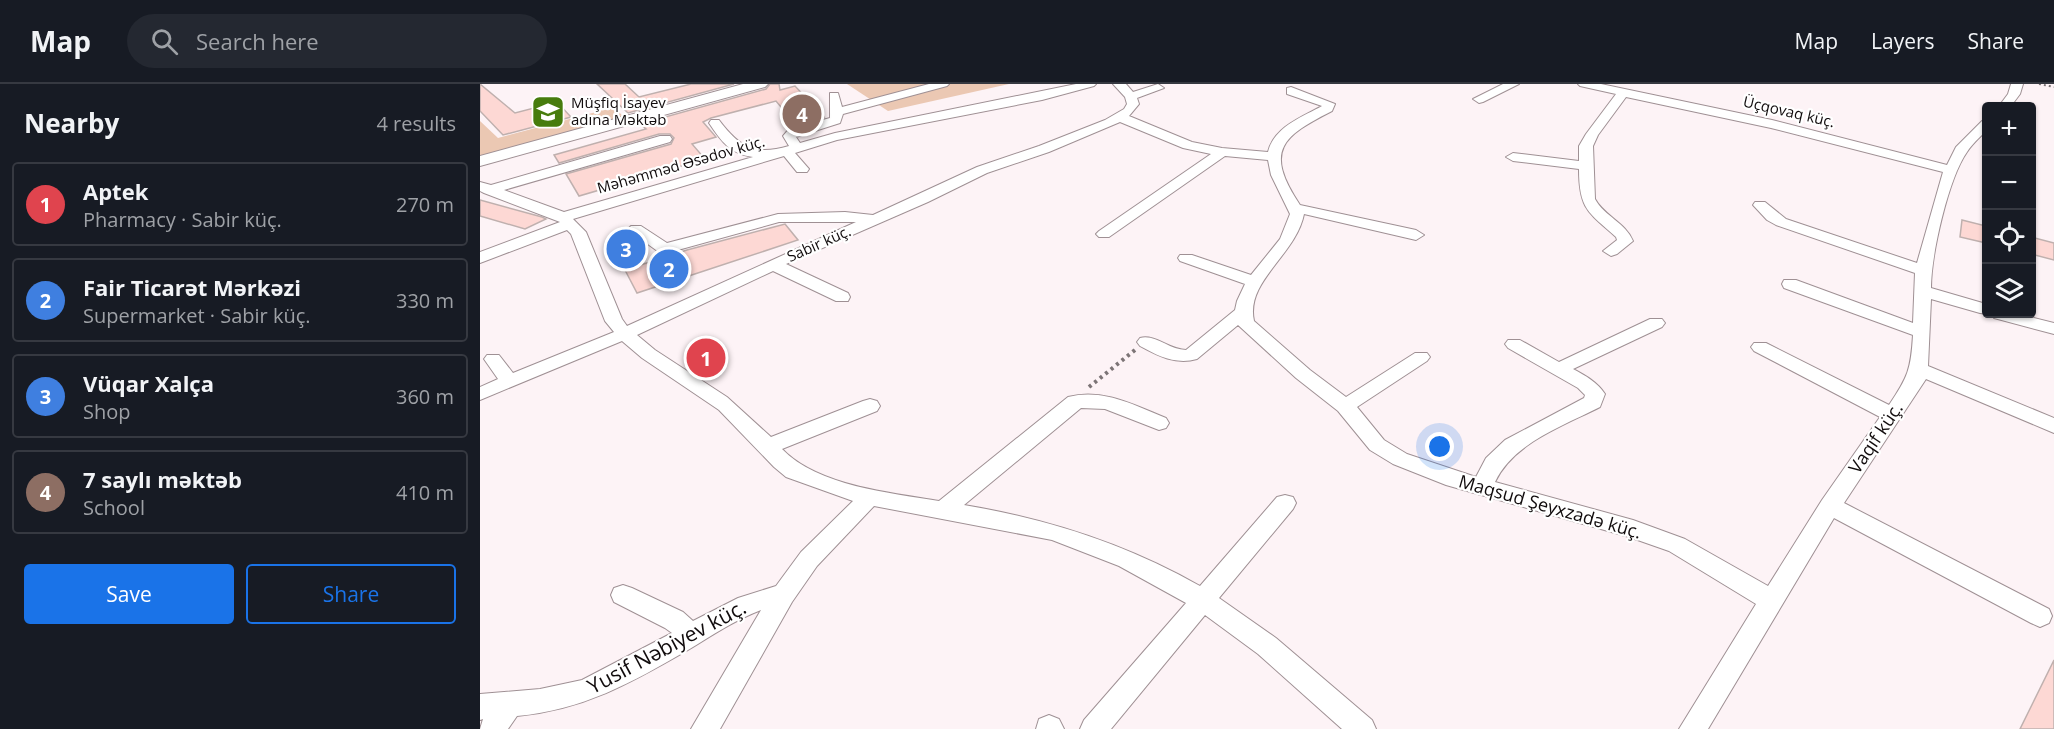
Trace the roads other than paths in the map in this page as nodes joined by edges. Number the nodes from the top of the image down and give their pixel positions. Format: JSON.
{"nodes":[{"id":1,"x":760,"y":84,"type":"edge"},
{"id":2,"x":943,"y":84,"type":"edge"},
{"id":3,"x":1090,"y":84,"type":"edge"},
{"id":4,"x":1119,"y":84,"type":"edge"},
{"id":5,"x":1513,"y":84,"type":"edge"},
{"id":6,"x":1584,"y":84,"type":"edge"},
{"id":7,"x":2017,"y":84,"type":"edge"},
{"id":8,"x":1158,"y":87,"type":"dead end"},
{"id":9,"x":1291,"y":91,"type":"dead end"},
{"id":10,"x":1623,"y":93,"type":"junction"},
{"id":11,"x":834,"y":96,"type":"dead end"},
{"id":12,"x":1131,"y":96,"type":"junction"},
{"id":13,"x":1479,"y":99,"type":"dead end"},
{"id":14,"x":2008,"y":102,"type":"edge"},
{"id":15,"x":837,"y":112,"type":"junction"},
{"id":16,"x":1119,"y":117,"type":"junction"},
{"id":17,"x":716,"y":123,"type":"dead end"},
{"id":18,"x":1982,"y":128,"type":"edge"},
{"id":19,"x":665,"y":139,"type":"dead end"},
{"id":20,"x":787,"y":152,"type":"junction"},
{"id":21,"x":1222,"y":152,"type":"junction"},
{"id":22,"x":1272,"y":156,"type":"junction"},
{"id":23,"x":1513,"y":157,"type":"dead end"},
{"id":24,"x":480,"y":161,"type":"edge"},
{"id":25,"x":1586,"y":166,"type":"junction"},
{"id":26,"x":802,"y":169,"type":"dead end"},
{"id":27,"x":1950,"y":170,"type":"junction"},
{"id":28,"x":484,"y":188,"type":"edge"},
{"id":29,"x":1760,"y":205,"type":"dead end"},
{"id":30,"x":1295,"y":208,"type":"junction"},
{"id":31,"x":875,"y":219,"type":"junction"},
{"id":32,"x":567,"y":220,"type":"junction"},
{"id":33,"x":636,"y":229,"type":"dead end"},
{"id":34,"x":1104,"y":234,"type":"dead end"},
{"id":35,"x":1416,"y":235,"type":"dead end"},
{"id":36,"x":1611,"y":251,"type":"dead end"},
{"id":37,"x":480,"y":258,"type":"edge"},
{"id":38,"x":1186,"y":258,"type":"dead end"},
{"id":39,"x":774,"y":265,"type":"junction"},
{"id":40,"x":1923,"y":270,"type":"junction"},
{"id":41,"x":1255,"y":282,"type":"junction"},
{"id":42,"x":1790,"y":284,"type":"dead end"},
{"id":43,"x":1922,"y":291,"type":"junction"},
{"id":44,"x":842,"y":297,"type":"dead end"},
{"id":45,"x":1982,"y":308,"type":"edge"},
{"id":46,"x":1242,"y":313,"type":"junction"},
{"id":47,"x":2014,"y":318,"type":"edge"},
{"id":48,"x":1656,"y":323,"type":"dead end"},
{"id":49,"x":2054,"y":329,"type":"edge"},
{"id":50,"x":1921,"y":332,"type":"junction"},
{"id":51,"x":624,"y":334,"type":"junction"},
{"id":52,"x":1146,"y":342,"type":"road end"},
{"id":53,"x":1514,"y":344,"type":"dead end"},
{"id":54,"x":1760,"y":347,"type":"dead end"},
{"id":55,"x":1421,"y":357,"type":"dead end"},
{"id":56,"x":493,"y":359,"type":"dead end"},
{"id":57,"x":1559,"y":369,"type":"junction"},
{"id":58,"x":1918,"y":369,"type":"junction"},
{"id":59,"x":509,"y":382,"type":"junction"},
{"id":60,"x":480,"y":394,"type":"edge"},
{"id":61,"x":870,"y":406,"type":"dead end"},
{"id":62,"x":1345,"y":406,"type":"junction"},
{"id":63,"x":1891,"y":414,"type":"junction"},
{"id":64,"x":1159,"y":423,"type":"dead end"},
{"id":65,"x":2054,"y":426,"type":"edge"},
{"id":66,"x":767,"y":447,"type":"junction"},
{"id":67,"x":1482,"y":487,"type":"junction"},
{"id":68,"x":870,"y":496,"type":"junction"},
{"id":69,"x":1285,"y":503,"type":"dead end"},
{"id":70,"x":1830,"y":506,"type":"junction"},
{"id":71,"x":945,"y":509,"type":"junction"},
{"id":72,"x":623,"y":595,"type":"dead end"},
{"id":73,"x":783,"y":595,"type":"junction"},
{"id":74,"x":1203,"y":599,"type":"junction"},
{"id":75,"x":1770,"y":600,"type":"junction"},
{"id":76,"x":2040,"y":616,"type":"dead end"},
{"id":77,"x":691,"y":635,"type":"junction"},
{"id":78,"x":510,"y":704,"type":"junction"},
{"id":79,"x":480,"y":707,"type":"edge"},
{"id":80,"x":492,"y":729,"type":"edge"},
{"id":81,"x":705,"y":729,"type":"edge"},
{"id":82,"x":1094,"y":729,"type":"edge"},
{"id":83,"x":1362,"y":729,"type":"edge"},
{"id":84,"x":1693,"y":729,"type":"edge"}],
"edges":[{"from":1,"to":24,"type":"main road"},
{"from":2,"to":15,"type":"street"},
{"from":3,"to":20,"type":"street","name":"Məhəmməd Əsədov küç."},
{"from":4,"to":12,"type":"street"},
{"from":5,"to":13,"type":"street"},
{"from":6,"to":10,"type":"street","name":"Üçqovaq küç."},
{"from":7,"to":14,"type":"street"},
{"from":8,"to":12,"type":"street"},
{"from":9,"to":22,"type":"street"},
{"from":10,"to":25,"type":"street"},
{"from":10,"to":27,"type":"street","name":"Üçqovaq küç."},
{"from":11,"to":15,"type":"street"},
{"from":12,"to":16,"type":"street"},
{"from":15,"to":20,"type":"street"},
{"from":16,"to":21,"type":"street"},
{"from":16,"to":31,"type":"street","name":"Sabir küç."},
{"from":17,"to":20,"type":"street"},
{"from":18,"to":27,"type":"street","name":"Vaqif küç."},
{"from":19,"to":28,"type":"street"},
{"from":20,"to":26,"type":"street"},
{"from":20,"to":32,"type":"street","name":"Məhəmməd Əsədov küç."},
{"from":21,"to":22,"type":"street"},
{"from":21,"to":34,"type":"street"},
{"from":22,"to":30,"type":"street"},
{"from":23,"to":25,"type":"street"},
{"from":25,"to":36,"type":"street"},
{"from":27,"to":40,"type":"street","name":"Vaqif küç."},
{"from":28,"to":32,"type":"street"},
{"from":29,"to":40,"type":"street"},
{"from":30,"to":35,"type":"street"},
{"from":30,"to":41,"type":"street"},
{"from":31,"to":33,"type":"street"},
{"from":31,"to":39,"type":"street","name":"Sabir küç."},
{"from":32,"to":37,"type":"street","name":"Məhəmməd Əsədov küç."},
{"from":32,"to":51,"type":"street"},
{"from":38,"to":41,"type":"street"},
{"from":39,"to":44,"type":"street"},
{"from":39,"to":51,"type":"street","name":"Sabir küç."},
{"from":40,"to":43,"type":"street","name":"Vaqif küç."},
{"from":41,"to":46,"type":"street"},
{"from":42,"to":50,"type":"street"},
{"from":43,"to":45,"type":"street"},
{"from":43,"to":50,"type":"street","name":"Vaqif küç."},
{"from":46,"to":52,"type":"street"},
{"from":46,"to":62,"type":"street","name":"Maqsud Şeyxzadə küç."},
{"from":47,"to":49,"type":"street"},
{"from":48,"to":57,"type":"street"},
{"from":50,"to":58,"type":"street","name":"Vaqif küç."},
{"from":51,"to":59,"type":"street","name":"Sabir küç."},
{"from":51,"to":66,"type":"street"},
{"from":53,"to":57,"type":"street"},
{"from":54,"to":63,"type":"street"},
{"from":55,"to":62,"type":"street"},
{"from":56,"to":59,"type":"street"},
{"from":57,"to":67,"type":"street"},
{"from":58,"to":63,"type":"street","name":"Vaqif küç."},
{"from":58,"to":65,"type":"street"},
{"from":59,"to":60,"type":"street","name":"Sabir küç."},
{"from":61,"to":66,"type":"street"},
{"from":62,"to":67,"type":"street","name":"Maqsud Şeyxzadə küç."},
{"from":63,"to":70,"type":"street","name":"Vaqif küç."},
{"from":64,"to":71,"type":"street"},
{"from":66,"to":68,"type":"street"},
{"from":67,"to":75,"type":"street","name":"Maqsud Şeyxzadə küç."},
{"from":68,"to":71,"type":"street"},
{"from":68,"to":73,"type":"street","name":"Yusif Nəbiyev küç."},
{"from":69,"to":74,"type":"street"},
{"from":70,"to":75,"type":"street","name":"Vaqif küç."},
{"from":70,"to":76,"type":"street"},
{"from":71,"to":74,"type":"street"},
{"from":72,"to":77,"type":"street"},
{"from":73,"to":77,"type":"street","name":"Yusif Nəbiyev küç."},
{"from":73,"to":81,"type":"street","name":"Yusif Nəbiyev küç."},
{"from":74,"to":82,"type":"street"},
{"from":74,"to":83,"type":"street"},
{"from":75,"to":84,"type":"street","name":"Vaqif küç."},
{"from":77,"to":78,"type":"street","name":"Yusif Nəbiyev küç."},
{"from":78,"to":79,"type":"street","name":"Yusif Nəbiyev küç."},
{"from":78,"to":80,"type":"street"}]}
